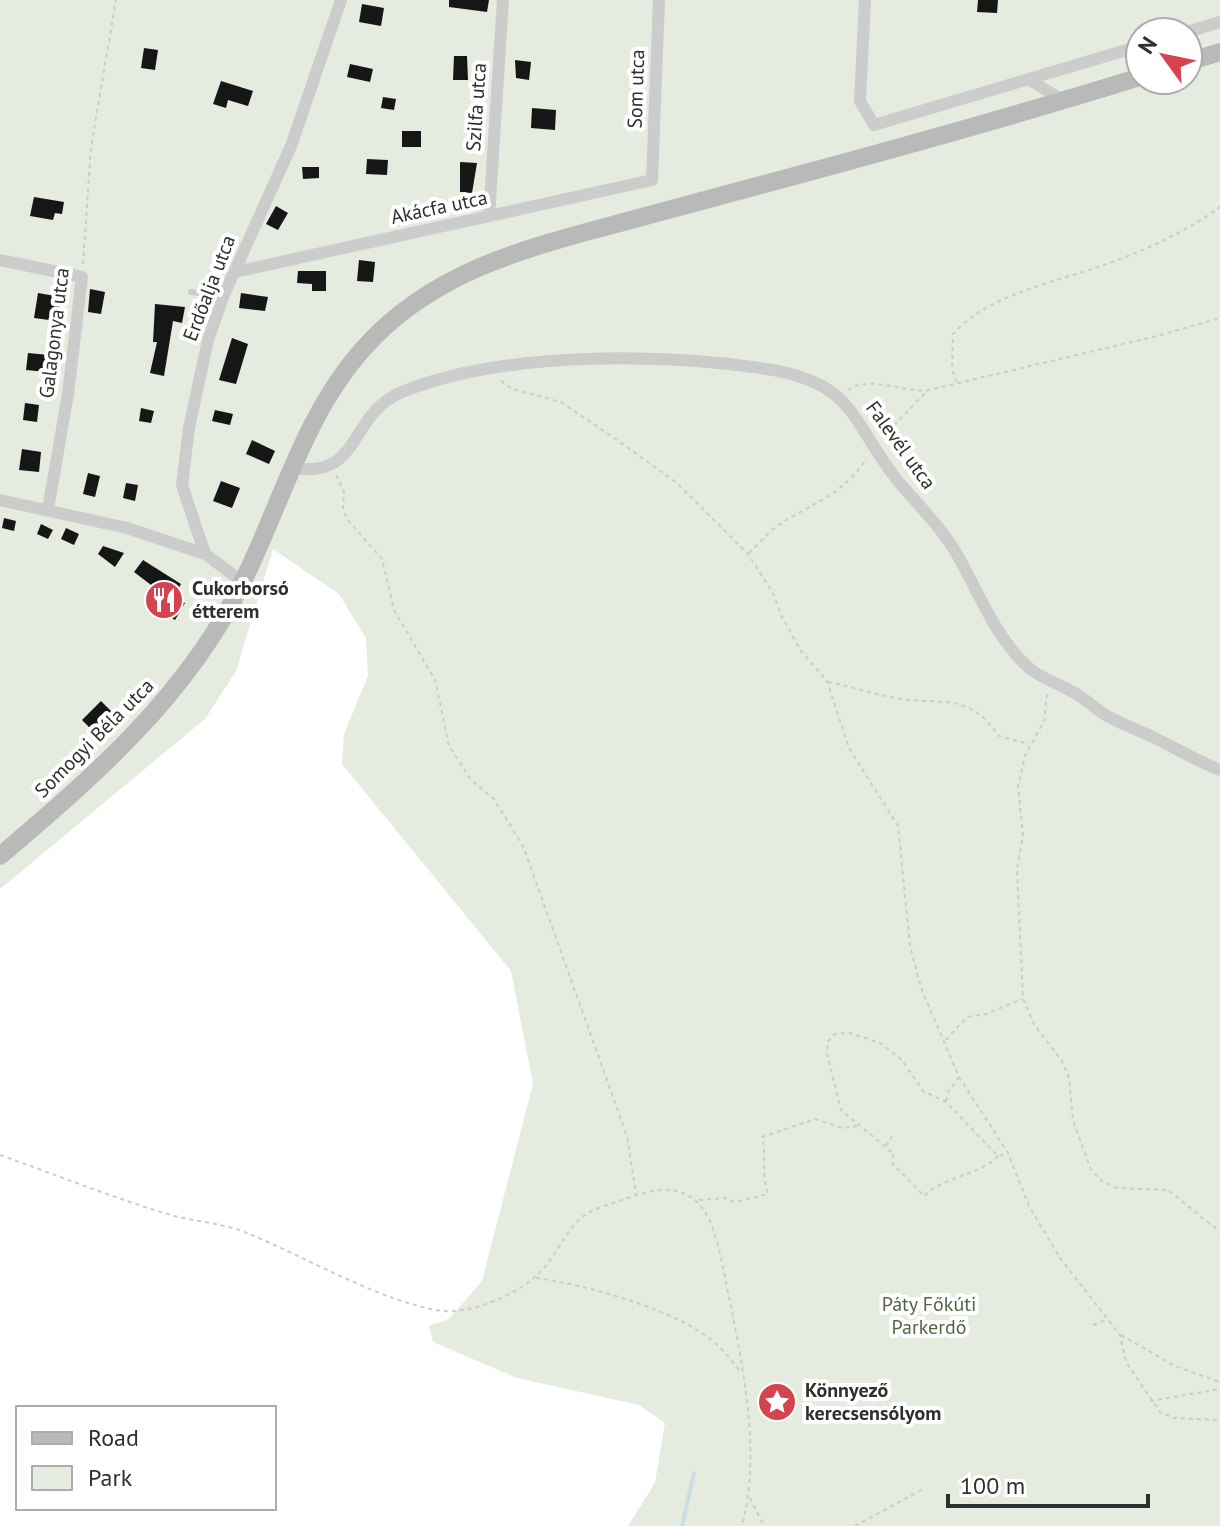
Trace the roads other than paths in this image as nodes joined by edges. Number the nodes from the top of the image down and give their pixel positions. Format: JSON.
{"nodes":[{"id":1,"x":341,"y":0,"type":"edge"},
{"id":2,"x":503,"y":0,"type":"edge"},
{"id":3,"x":659,"y":0,"type":"edge"},
{"id":4,"x":865,"y":0,"type":"edge"},
{"id":5,"x":1124,"y":51,"type":"edge"},
{"id":6,"x":1028,"y":79,"type":"junction"},
{"id":7,"x":1124,"y":82,"type":"edge"},
{"id":8,"x":1064,"y":101,"type":"junction"},
{"id":9,"x":652,"y":180,"type":"joint"},
{"id":10,"x":489,"y":216,"type":"junction"},
{"id":11,"x":0,"y":260,"type":"edge"},
{"id":12,"x":235,"y":272,"type":"junction"},
{"id":13,"x":191,"y":292,"type":"dead end"},
{"id":14,"x":223,"y":297,"type":"junction"},
{"id":15,"x":292,"y":468,"type":"junction"},
{"id":16,"x":0,"y":500,"type":"edge"},
{"id":17,"x":48,"y":509,"type":"junction"},
{"id":18,"x":205,"y":554,"type":"junction"},
{"id":19,"x":243,"y":582,"type":"junction"},
{"id":20,"x":1220,"y":770,"type":"edge"},
{"id":21,"x":0,"y":856,"type":"edge"}],
"edges":[{"from":1,"to":12,"type":"street","name":"Erdőalja utca"},
{"from":2,"to":10,"type":"street","name":"Szilfa utca"},
{"from":3,"to":9,"type":"street","name":"Som utca"},
{"from":4,"to":6,"type":"street"},
{"from":5,"to":6,"type":"street"},
{"from":6,"to":8,"type":"street"},
{"from":7,"to":8,"type":"main road","name":"Somogyi Béla utca"},
{"from":8,"to":15,"type":"main road","name":"Somogyi Béla utca"},
{"from":9,"to":10,"type":"street","name":"Akácfa utca"},
{"from":10,"to":12,"type":"street","name":"Akácfa utca"},
{"from":11,"to":17,"type":"street","name":"Galagonya utca"},
{"from":12,"to":14,"type":"street","name":"Erdőalja utca"},
{"from":13,"to":14,"type":"lane"},
{"from":14,"to":18,"type":"street","name":"Erdőalja utca"},
{"from":15,"to":19,"type":"main road","name":"Somogyi Béla utca"},
{"from":15,"to":20,"type":"street","name":"Falevél utca"},
{"from":16,"to":17,"type":"street"},
{"from":17,"to":18,"type":"street"},
{"from":18,"to":19,"type":"street"},
{"from":19,"to":21,"type":"main road","name":"Somogyi Béla utca"}]}
